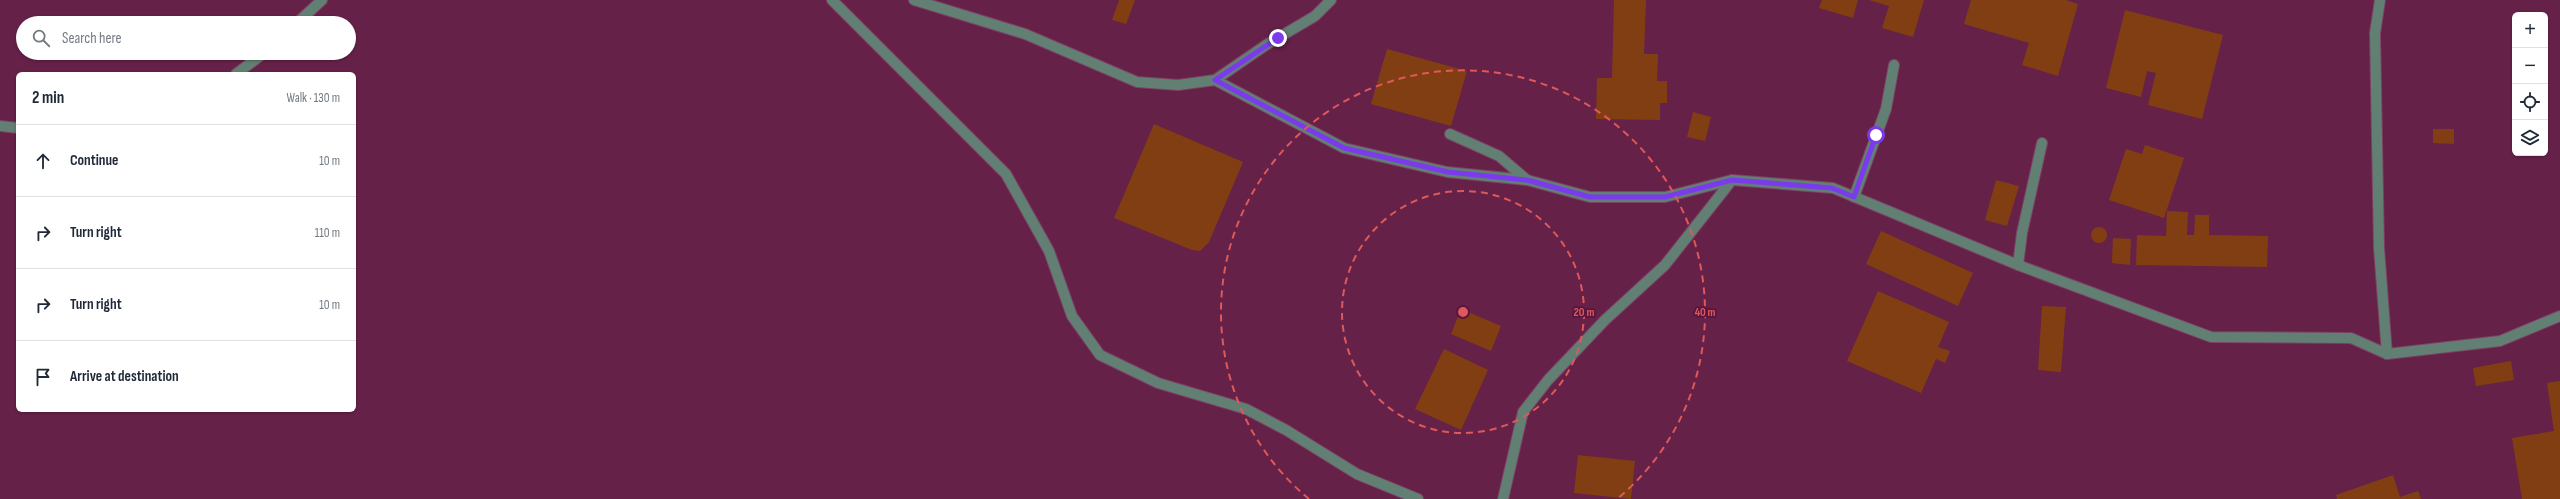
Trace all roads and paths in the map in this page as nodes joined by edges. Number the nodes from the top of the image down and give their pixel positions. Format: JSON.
{"nodes":[{"id":1,"x":322,"y":0,"type":"edge"},
{"id":2,"x":832,"y":0,"type":"edge"},
{"id":3,"x":914,"y":0,"type":"edge"},
{"id":4,"x":1331,"y":0,"type":"edge"},
{"id":5,"x":2383,"y":1,"type":"edge"},
{"id":6,"x":305,"y":16,"type":"edge"},
{"id":7,"x":255,"y":60,"type":"edge"},
{"id":8,"x":1894,"y":66,"type":"dead end"},
{"id":9,"x":239,"y":72,"type":"edge"},
{"id":10,"x":1215,"y":80,"type":"junction"},
{"id":11,"x":0,"y":126,"type":"edge"},
{"id":12,"x":16,"y":128,"type":"edge"},
{"id":13,"x":1450,"y":134,"type":"dead end"},
{"id":14,"x":2042,"y":144,"type":"dead end"},
{"id":15,"x":1527,"y":180,"type":"junction"},
{"id":16,"x":1732,"y":180,"type":"junction"},
{"id":17,"x":1854,"y":197,"type":"junction"},
{"id":18,"x":2018,"y":265,"type":"junction"},
{"id":19,"x":2560,"y":316,"type":"edge"},
{"id":20,"x":2387,"y":354,"type":"junction"},
{"id":21,"x":1418,"y":499,"type":"edge"},
{"id":22,"x":1503,"y":499,"type":"edge"}],
"edges":[{"from":1,"to":6,"type":"street"},
{"from":2,"to":21,"type":"street"},
{"from":3,"to":10,"type":"street"},
{"from":4,"to":10,"type":"street"},
{"from":5,"to":20,"type":"street"},
{"from":7,"to":9,"type":"street"},
{"from":8,"to":17,"type":"street"},
{"from":10,"to":15,"type":"street"},
{"from":11,"to":12,"type":"street"},
{"from":13,"to":15,"type":"street"},
{"from":14,"to":18,"type":"street"},
{"from":15,"to":16,"type":"street"},
{"from":16,"to":17,"type":"street"},
{"from":16,"to":22,"type":"street"},
{"from":17,"to":18,"type":"street"},
{"from":18,"to":20,"type":"street"},
{"from":19,"to":20,"type":"street"}]}
